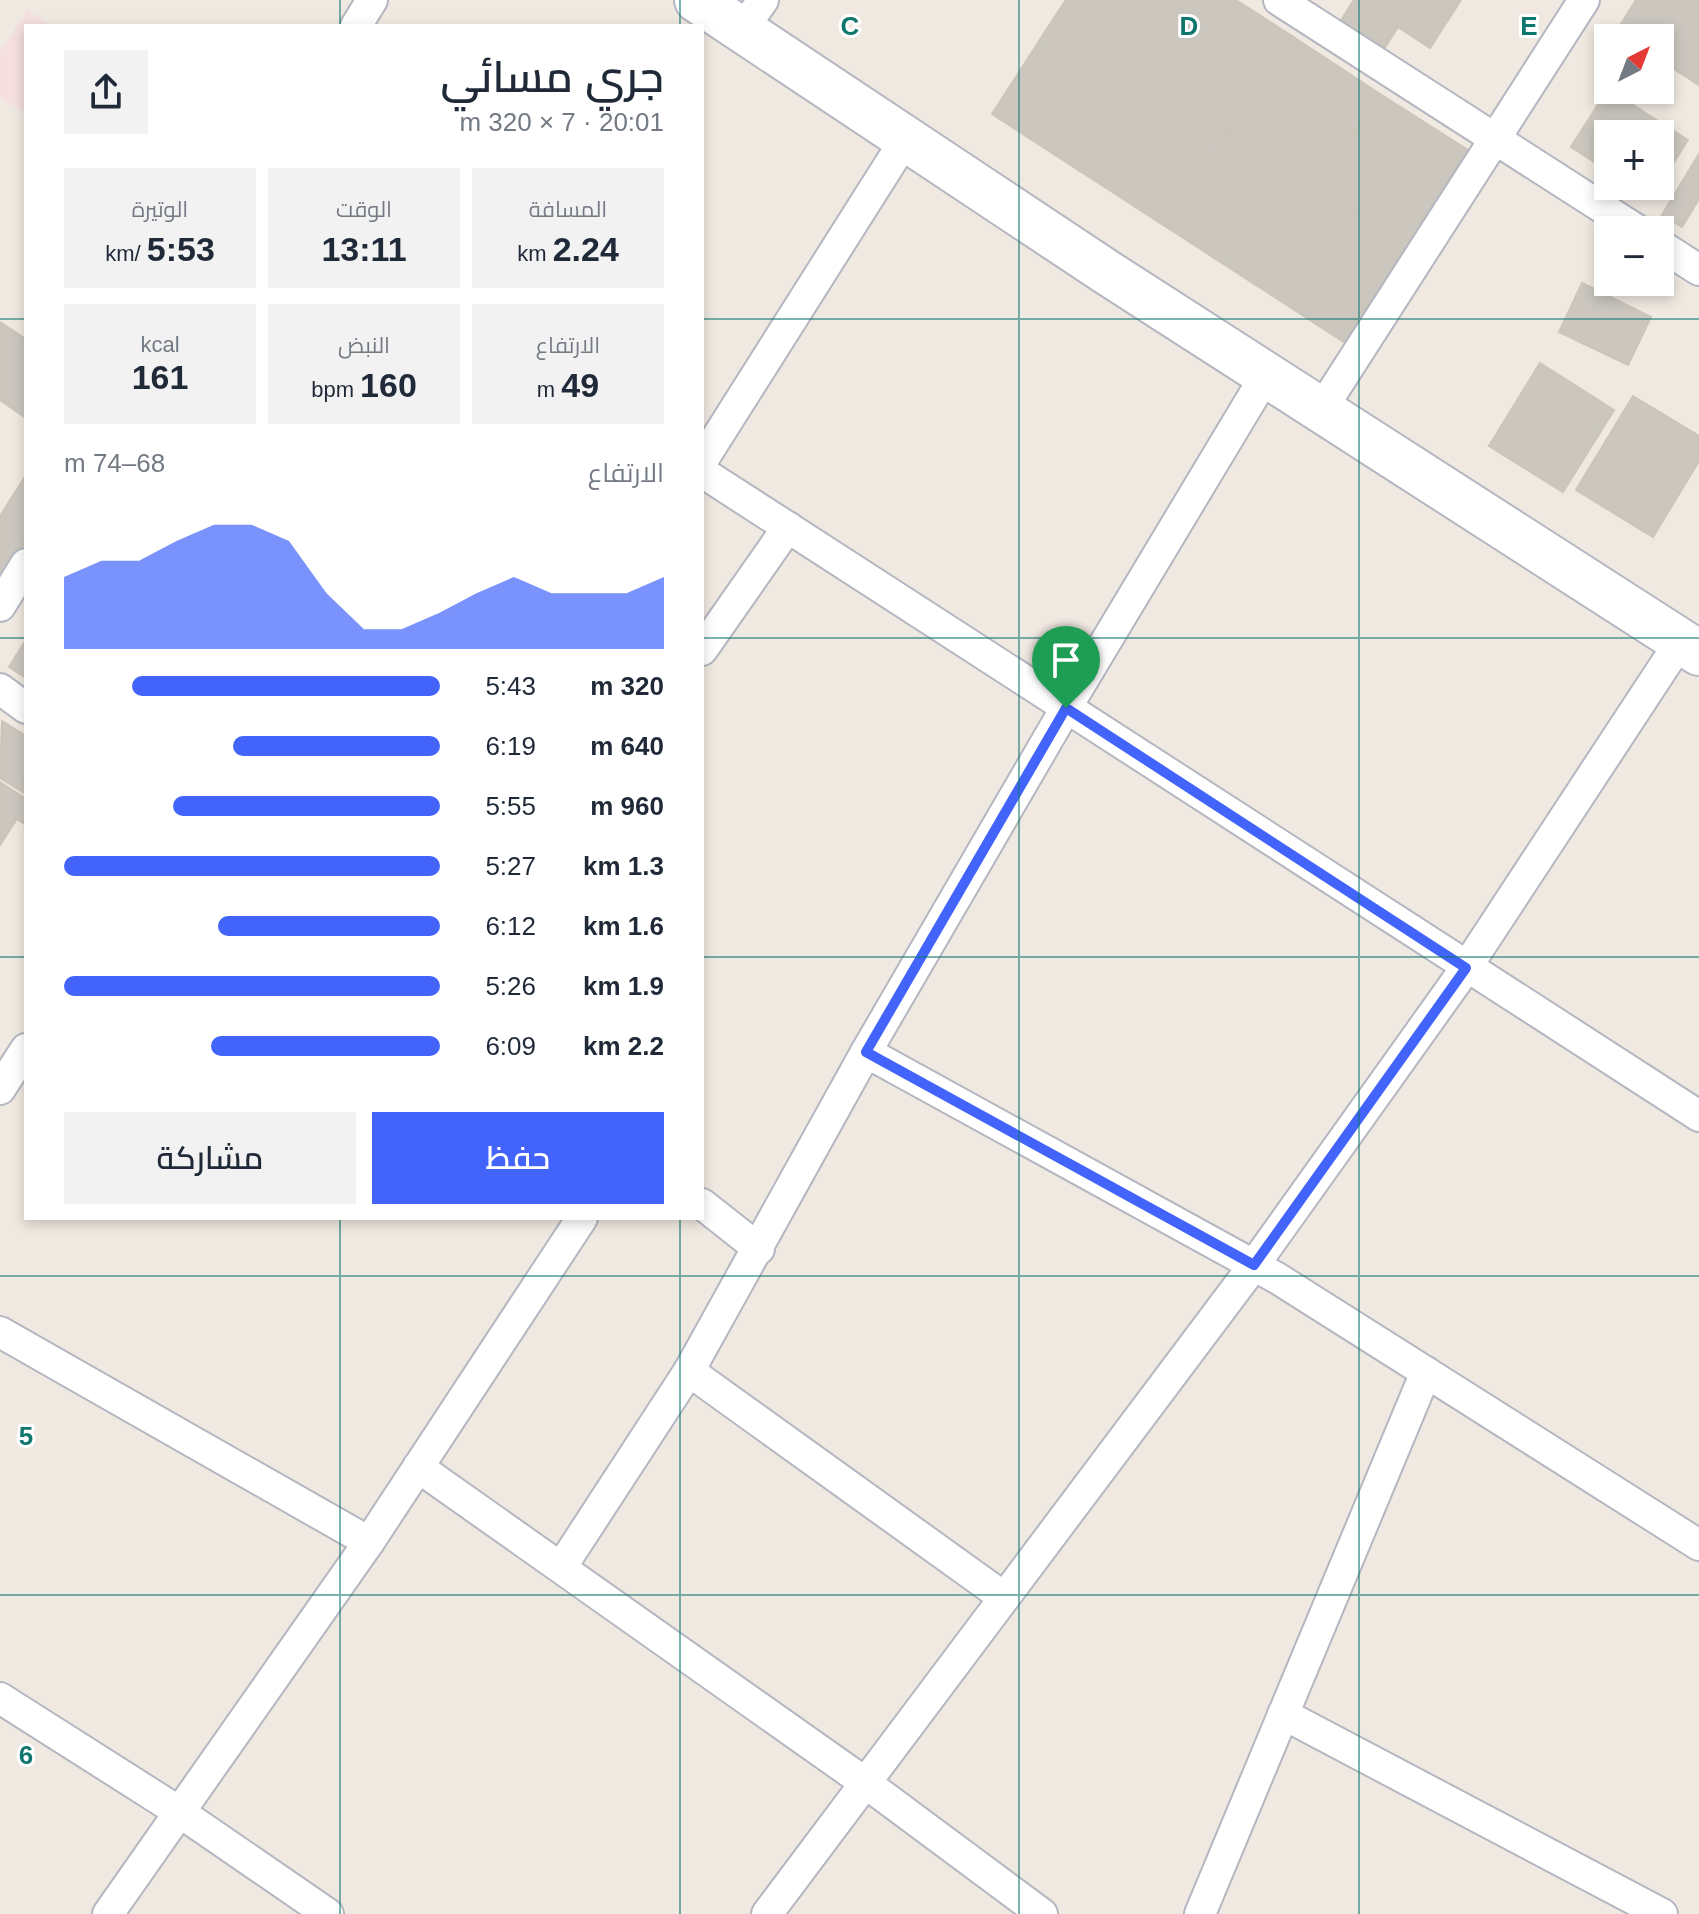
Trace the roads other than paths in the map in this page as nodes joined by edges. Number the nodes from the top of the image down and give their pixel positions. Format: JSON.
{"nodes":[{"id":1,"x":372,"y":0,"type":"edge"},
{"id":2,"x":697,"y":0,"type":"edge"},
{"id":3,"x":1279,"y":0,"type":"edge"},
{"id":4,"x":1584,"y":0,"type":"edge"},
{"id":5,"x":753,"y":14,"type":"edge"},
{"id":6,"x":357,"y":24,"type":"edge"},
{"id":7,"x":1495,"y":138,"type":"junction"},
{"id":8,"x":905,"y":140,"type":"junction"},
{"id":9,"x":1615,"y":216,"type":"edge"},
{"id":10,"x":1674,"y":254,"type":"edge"},
{"id":11,"x":1699,"y":270,"type":"edge"},
{"id":12,"x":1266,"y":375,"type":"junction"},
{"id":13,"x":1321,"y":410,"type":"junction"},
{"id":14,"x":704,"y":458,"type":"edge"},
{"id":15,"x":704,"y":473,"type":"edge"},
{"id":16,"x":788,"y":527,"type":"junction"},
{"id":17,"x":24,"y":567,"type":"edge"},
{"id":18,"x":0,"y":606,"type":"edge"},
{"id":19,"x":704,"y":647,"type":"edge"},
{"id":20,"x":1689,"y":648,"type":"edge"},
{"id":21,"x":0,"y":689,"type":"edge"},
{"id":22,"x":24,"y":707,"type":"edge"},
{"id":23,"x":1066,"y":708,"type":"junction"},
{"id":24,"x":1466,"y":968,"type":"junction"},
{"id":25,"x":24,"y":1052,"type":"edge"},
{"id":26,"x":866,"y":1052,"type":"junction"},
{"id":27,"x":0,"y":1089,"type":"edge"},
{"id":28,"x":1699,"y":1116,"type":"edge"},
{"id":29,"x":704,"y":1206,"type":"edge"},
{"id":30,"x":581,"y":1220,"type":"edge"},
{"id":31,"x":759,"y":1249,"type":"junction"},
{"id":32,"x":1254,"y":1265,"type":"junction"},
{"id":33,"x":0,"y":1332,"type":"edge"},
{"id":34,"x":689,"y":1371,"type":"junction"},
{"id":35,"x":1426,"y":1372,"type":"junction"},
{"id":36,"x":418,"y":1467,"type":"junction"},
{"id":37,"x":369,"y":1542,"type":"junction"},
{"id":38,"x":1699,"y":1545,"type":"edge"},
{"id":39,"x":562,"y":1566,"type":"junction"},
{"id":40,"x":1002,"y":1596,"type":"junction"},
{"id":41,"x":0,"y":1698,"type":"edge"},
{"id":42,"x":1283,"y":1714,"type":"junction"},
{"id":43,"x":867,"y":1784,"type":"junction"},
{"id":44,"x":181,"y":1813,"type":"junction"},
{"id":45,"x":108,"y":1914,"type":"edge"},
{"id":46,"x":328,"y":1914,"type":"edge"},
{"id":47,"x":767,"y":1914,"type":"edge"},
{"id":48,"x":1042,"y":1914,"type":"edge"},
{"id":49,"x":1200,"y":1914,"type":"edge"},
{"id":50,"x":1662,"y":1914,"type":"edge"}],
"edges":[{"from":1,"to":6,"type":"street"},
{"from":2,"to":5,"type":"street"},
{"from":3,"to":7,"type":"street"},
{"from":4,"to":7,"type":"street"},
{"from":5,"to":8,"type":"street"},
{"from":7,"to":9,"type":"street"},
{"from":7,"to":13,"type":"street"},
{"from":8,"to":12,"type":"street"},
{"from":8,"to":14,"type":"street"},
{"from":10,"to":11,"type":"street"},
{"from":12,"to":13,"type":"street"},
{"from":12,"to":23,"type":"street"},
{"from":13,"to":20,"type":"street"},
{"from":15,"to":16,"type":"street"},
{"from":16,"to":19,"type":"street"},
{"from":16,"to":23,"type":"street"},
{"from":17,"to":18,"type":"street"},
{"from":20,"to":24,"type":"street"},
{"from":21,"to":22,"type":"street"},
{"from":23,"to":24,"type":"street"},
{"from":23,"to":26,"type":"street"},
{"from":24,"to":28,"type":"street"},
{"from":24,"to":32,"type":"street"},
{"from":25,"to":27,"type":"street"},
{"from":26,"to":31,"type":"street"},
{"from":26,"to":32,"type":"street"},
{"from":29,"to":31,"type":"street"},
{"from":30,"to":36,"type":"street"},
{"from":31,"to":34,"type":"street"},
{"from":32,"to":35,"type":"street"},
{"from":32,"to":40,"type":"street"},
{"from":33,"to":37,"type":"street"},
{"from":34,"to":39,"type":"street"},
{"from":34,"to":40,"type":"street"},
{"from":35,"to":38,"type":"street"},
{"from":35,"to":42,"type":"street"},
{"from":36,"to":37,"type":"street"},
{"from":36,"to":39,"type":"street"},
{"from":37,"to":44,"type":"street"},
{"from":39,"to":43,"type":"street"},
{"from":40,"to":43,"type":"street"},
{"from":41,"to":44,"type":"street"},
{"from":42,"to":49,"type":"street"},
{"from":42,"to":50,"type":"street"},
{"from":43,"to":47,"type":"street"},
{"from":43,"to":48,"type":"street"},
{"from":44,"to":45,"type":"street"},
{"from":44,"to":46,"type":"street"}]}
